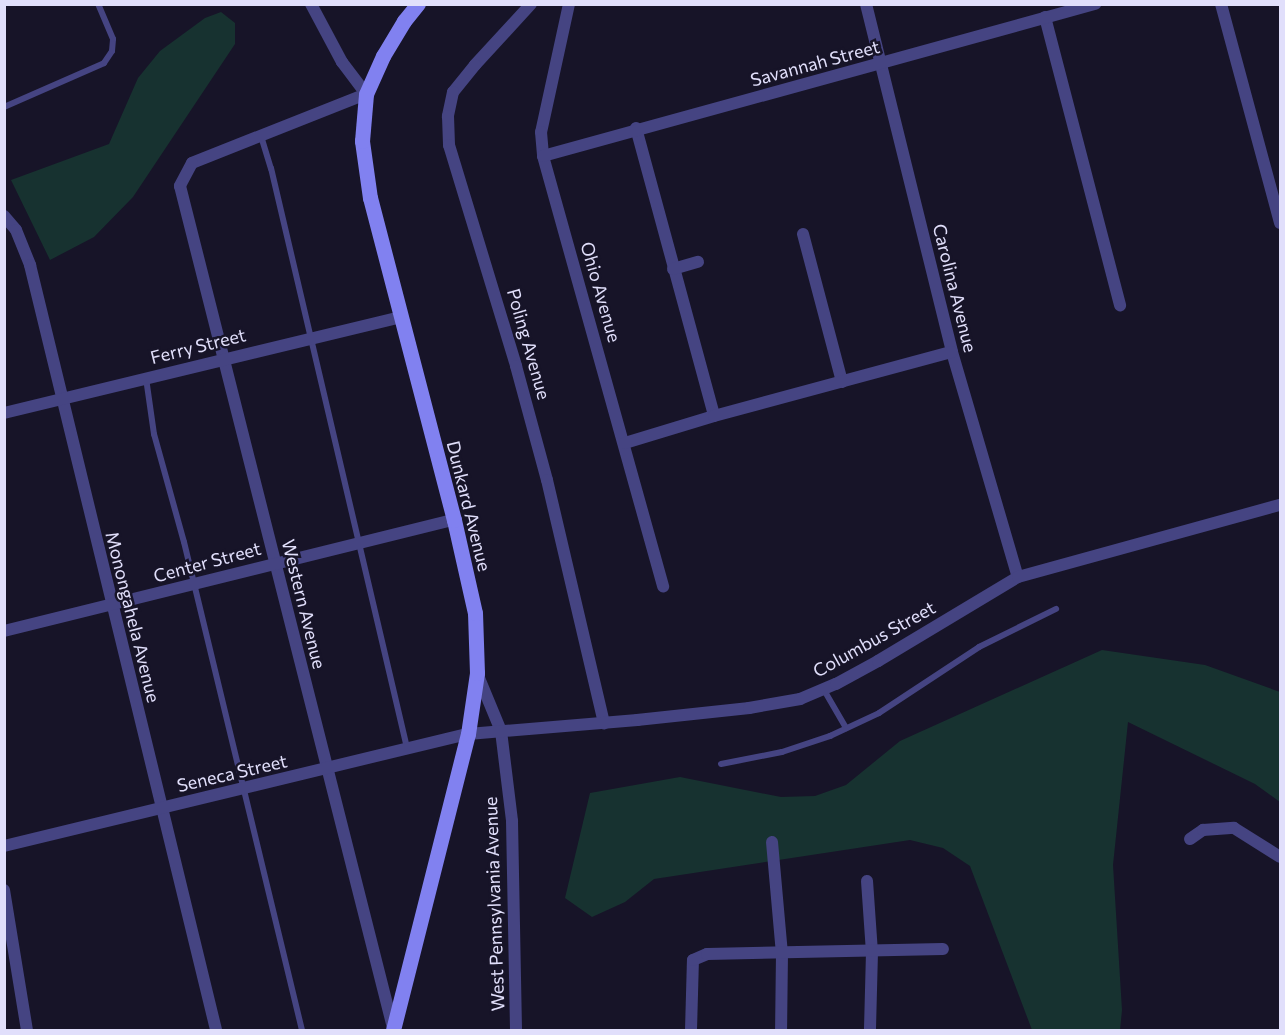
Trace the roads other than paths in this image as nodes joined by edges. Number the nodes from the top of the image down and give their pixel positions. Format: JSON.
{"nodes":[{"id":1,"x":98,"y":4,"type":"edge"},
{"id":2,"x":311,"y":4,"type":"edge"},
{"id":3,"x":418,"y":4,"type":"edge"},
{"id":4,"x":531,"y":4,"type":"edge"},
{"id":5,"x":569,"y":4,"type":"edge"},
{"id":6,"x":866,"y":4,"type":"edge"},
{"id":7,"x":1095,"y":4,"type":"edge"},
{"id":8,"x":1221,"y":4,"type":"edge"},
{"id":9,"x":1045,"y":17,"type":"junction"},
{"id":10,"x":882,"y":64,"type":"junction"},
{"id":11,"x":366,"y":94,"type":"junction"},
{"id":12,"x":4,"y":107,"type":"edge"},
{"id":13,"x":636,"y":128,"type":"junction"},
{"id":14,"x":261,"y":135,"type":"junction"},
{"id":15,"x":543,"y":156,"type":"junction"},
{"id":16,"x":4,"y":216,"type":"edge"},
{"id":17,"x":1281,"y":223,"type":"edge"},
{"id":18,"x":803,"y":234,"type":"dead end"},
{"id":19,"x":698,"y":262,"type":"dead end"},
{"id":20,"x":673,"y":269,"type":"junction"},
{"id":21,"x":1120,"y":304,"type":"dead end"},
{"id":22,"x":400,"y":317,"type":"junction"},
{"id":23,"x":309,"y":338,"type":"junction"},
{"id":24,"x":952,"y":352,"type":"junction"},
{"id":25,"x":225,"y":358,"type":"junction"},
{"id":26,"x":146,"y":377,"type":"junction"},
{"id":27,"x":842,"y":382,"type":"junction"},
{"id":28,"x":62,"y":398,"type":"junction"},
{"id":29,"x":4,"y":413,"type":"edge"},
{"id":30,"x":714,"y":416,"type":"junction"},
{"id":31,"x":625,"y":443,"type":"junction"},
{"id":32,"x":1281,"y":505,"type":"edge"},
{"id":33,"x":454,"y":520,"type":"junction"},
{"id":34,"x":358,"y":543,"type":"junction"},
{"id":35,"x":276,"y":563,"type":"junction"},
{"id":36,"x":1018,"y":577,"type":"junction"},
{"id":37,"x":193,"y":584,"type":"junction"},
{"id":38,"x":663,"y":587,"type":"dead end"},
{"id":39,"x":112,"y":605,"type":"junction"},
{"id":40,"x":1056,"y":609,"type":"dead end"},
{"id":41,"x":4,"y":631,"type":"edge"},
{"id":42,"x":477,"y":673,"type":"junction"},
{"id":43,"x":823,"y":689,"type":"junction"},
{"id":44,"x":604,"y":723,"type":"junction"},
{"id":45,"x":846,"y":728,"type":"junction"},
{"id":46,"x":501,"y":731,"type":"junction"},
{"id":47,"x":468,"y":734,"type":"junction"},
{"id":48,"x":407,"y":748,"type":"junction"},
{"id":49,"x":721,"y":764,"type":"dead end"},
{"id":50,"x":326,"y":769,"type":"junction"},
{"id":51,"x":244,"y":790,"type":"junction"},
{"id":52,"x":161,"y":809,"type":"junction"},
{"id":53,"x":1190,"y":839,"type":"dead end"},
{"id":54,"x":772,"y":842,"type":"dead end"},
{"id":55,"x":4,"y":846,"type":"edge"},
{"id":56,"x":1281,"y":857,"type":"edge"},
{"id":57,"x":867,"y":881,"type":"dead end"},
{"id":58,"x":4,"y":890,"type":"edge"},
{"id":59,"x":943,"y":950,"type":"dead end"},
{"id":60,"x":872,"y":952,"type":"junction"},
{"id":61,"x":782,"y":953,"type":"junction"},
{"id":62,"x":27,"y":1030,"type":"edge"},
{"id":63,"x":216,"y":1030,"type":"edge"},
{"id":64,"x":302,"y":1030,"type":"edge"},
{"id":65,"x":394,"y":1030,"type":"edge"},
{"id":66,"x":516,"y":1030,"type":"edge"},
{"id":67,"x":691,"y":1030,"type":"edge"},
{"id":68,"x":781,"y":1030,"type":"edge"},
{"id":69,"x":870,"y":1030,"type":"edge"}],
"edges":[{"from":1,"to":12,"type":"lane"},
{"from":2,"to":11,"type":"street"},
{"from":3,"to":11,"type":"main road","name":"Dunkard Avenue"},
{"from":4,"to":44,"type":"street","name":"Poling Avenue"},
{"from":5,"to":15,"type":"street","name":"Ohio Avenue"},
{"from":6,"to":10,"type":"street","name":"Carolina Avenue"},
{"from":7,"to":9,"type":"street","name":"Savannah Street"},
{"from":8,"to":17,"type":"street"},
{"from":9,"to":10,"type":"street","name":"Savannah Street"},
{"from":9,"to":21,"type":"street"},
{"from":10,"to":13,"type":"street","name":"Savannah Street"},
{"from":10,"to":24,"type":"street","name":"Carolina Avenue"},
{"from":11,"to":14,"type":"street"},
{"from":11,"to":22,"type":"main road","name":"Dunkard Avenue"},
{"from":13,"to":15,"type":"street","name":"Savannah Street"},
{"from":13,"to":20,"type":"street"},
{"from":14,"to":23,"type":"lane"},
{"from":14,"to":25,"type":"street","name":"Western Avenue"},
{"from":15,"to":31,"type":"street","name":"Ohio Avenue"},
{"from":16,"to":28,"type":"street","name":"Monongahela Avenue"},
{"from":18,"to":27,"type":"street"},
{"from":19,"to":20,"type":"street"},
{"from":20,"to":30,"type":"street"},
{"from":22,"to":23,"type":"street","name":"Ferry Street"},
{"from":22,"to":33,"type":"main road","name":"Dunkard Avenue"},
{"from":23,"to":25,"type":"street","name":"Ferry Street"},
{"from":23,"to":34,"type":"lane"},
{"from":24,"to":27,"type":"street"},
{"from":24,"to":36,"type":"street","name":"Carolina Avenue"},
{"from":25,"to":26,"type":"street","name":"Ferry Street"},
{"from":25,"to":35,"type":"street","name":"Western Avenue"},
{"from":26,"to":28,"type":"street","name":"Ferry Street"},
{"from":26,"to":37,"type":"lane"},
{"from":27,"to":30,"type":"street"},
{"from":28,"to":29,"type":"street","name":"Ferry Street"},
{"from":28,"to":39,"type":"street","name":"Monongahela Avenue"},
{"from":30,"to":31,"type":"street"},
{"from":31,"to":38,"type":"street","name":"Ohio Avenue"},
{"from":32,"to":36,"type":"street","name":"Columbus Street"},
{"from":33,"to":34,"type":"street","name":"Center Street"},
{"from":33,"to":42,"type":"main road","name":"Dunkard Avenue"},
{"from":34,"to":35,"type":"street","name":"Center Street"},
{"from":34,"to":48,"type":"lane"},
{"from":35,"to":37,"type":"street","name":"Center Street"},
{"from":35,"to":50,"type":"street","name":"Western Avenue"},
{"from":36,"to":43,"type":"street","name":"Columbus Street"},
{"from":37,"to":39,"type":"street","name":"Center Street"},
{"from":37,"to":51,"type":"lane"},
{"from":39,"to":41,"type":"street","name":"Center Street"},
{"from":39,"to":52,"type":"street","name":"Monongahela Avenue"},
{"from":40,"to":45,"type":"lane"},
{"from":42,"to":46,"type":"street","name":"West Pennsylvania Avenue"},
{"from":42,"to":47,"type":"main road","name":"Dunkard Avenue"},
{"from":43,"to":44,"type":"street","name":"Columbus Street"},
{"from":43,"to":45,"type":"lane"},
{"from":44,"to":46,"type":"street","name":"Columbus Street"},
{"from":45,"to":49,"type":"lane"},
{"from":46,"to":47,"type":"street","name":"Columbus Street"},
{"from":46,"to":66,"type":"street","name":"West Pennsylvania Avenue"},
{"from":47,"to":48,"type":"street","name":"Seneca Street"},
{"from":47,"to":65,"type":"main road","name":"Dunkard Avenue"},
{"from":48,"to":50,"type":"street","name":"Seneca Street"},
{"from":50,"to":51,"type":"street","name":"Seneca Street"},
{"from":50,"to":65,"type":"street","name":"Western Avenue"},
{"from":51,"to":52,"type":"street","name":"Seneca Street"},
{"from":51,"to":64,"type":"lane"},
{"from":52,"to":55,"type":"street","name":"Seneca Street"},
{"from":52,"to":63,"type":"street","name":"Monongahela Avenue"},
{"from":53,"to":56,"type":"street"},
{"from":54,"to":61,"type":"street"},
{"from":57,"to":60,"type":"street"},
{"from":58,"to":62,"type":"street"},
{"from":59,"to":60,"type":"street"},
{"from":60,"to":61,"type":"street"},
{"from":60,"to":69,"type":"street"},
{"from":61,"to":67,"type":"street"},
{"from":61,"to":68,"type":"street"}]}
